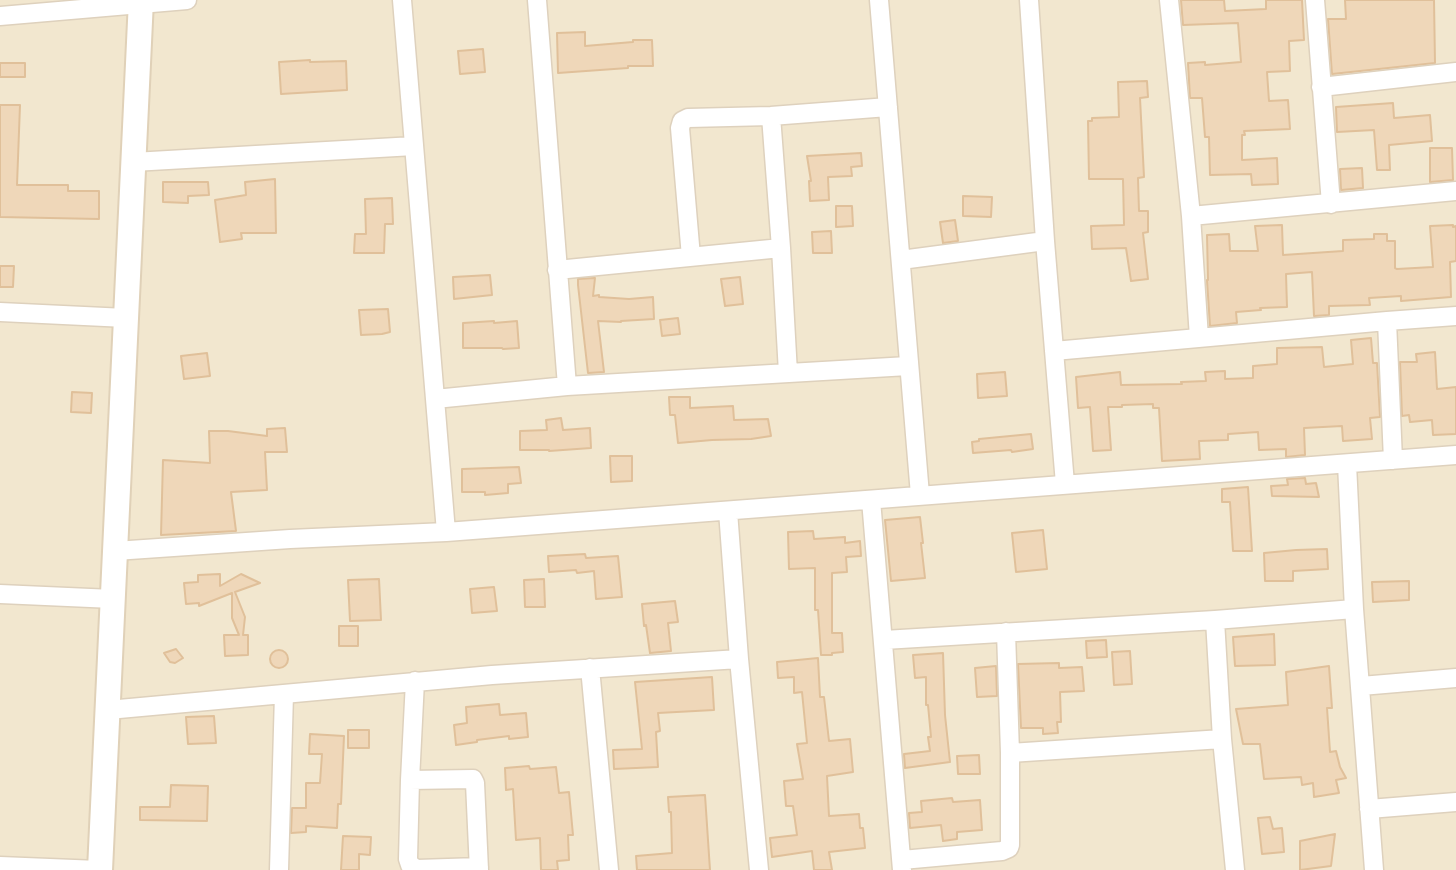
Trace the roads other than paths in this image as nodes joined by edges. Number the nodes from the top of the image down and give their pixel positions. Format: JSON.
{"nodes":[{"id":1,"x":187,"y":0,"type":"edge"},
{"id":2,"x":401,"y":0,"type":"edge"},
{"id":3,"x":537,"y":0,"type":"edge"},
{"id":4,"x":879,"y":0,"type":"edge"},
{"id":5,"x":1029,"y":0,"type":"edge"},
{"id":6,"x":1169,"y":0,"type":"edge"},
{"id":7,"x":1315,"y":0,"type":"edge"},
{"id":8,"x":141,"y":2,"type":"edge"},
{"id":9,"x":0,"y":16,"type":"edge"},
{"id":10,"x":1456,"y":72,"type":"edge"},
{"id":11,"x":1321,"y":87,"type":"junction"},
{"id":12,"x":888,"y":107,"type":"junction"},
{"id":13,"x":771,"y":116,"type":"junction"},
{"id":14,"x":414,"y":146,"type":"junction"},
{"id":15,"x":133,"y":162,"type":"junction"},
{"id":16,"x":1456,"y":191,"type":"edge"},
{"id":17,"x":1331,"y":204,"type":"junction"},
{"id":18,"x":1191,"y":216,"type":"junction"},
{"id":19,"x":1045,"y":241,"type":"junction"},
{"id":20,"x":781,"y":248,"type":"junction"},
{"id":21,"x":691,"y":257,"type":"junction"},
{"id":22,"x":901,"y":260,"type":"junction"},
{"id":23,"x":557,"y":270,"type":"junction"},
{"id":24,"x":0,"y":312,"type":"edge"},
{"id":25,"x":1456,"y":316,"type":"edge"},
{"id":26,"x":126,"y":318,"type":"junction"},
{"id":27,"x":1388,"y":321,"type":"junction"},
{"id":28,"x":1199,"y":338,"type":"junction"},
{"id":29,"x":1054,"y":351,"type":"junction"},
{"id":30,"x":908,"y":366,"type":"junction"},
{"id":31,"x":788,"y":373,"type":"junction"},
{"id":32,"x":567,"y":386,"type":"junction"},
{"id":33,"x":435,"y":398,"type":"junction"},
{"id":34,"x":1456,"y":456,"type":"edge"},
{"id":35,"x":1393,"y":460,"type":"junction"},
{"id":36,"x":1347,"y":464,"type":"junction"},
{"id":37,"x":1065,"y":484,"type":"junction"},
{"id":38,"x":920,"y":495,"type":"junction"},
{"id":39,"x":872,"y":499,"type":"junction"},
{"id":40,"x":728,"y":511,"type":"junction"},
{"id":41,"x":446,"y":532,"type":"junction"},
{"id":42,"x":115,"y":551,"type":"junction"},
{"id":43,"x":0,"y":594,"type":"edge"},
{"id":44,"x":113,"y":599,"type":"junction"},
{"id":45,"x":1354,"y":609,"type":"junction"},
{"id":46,"x":1215,"y":620,"type":"junction"},
{"id":47,"x":1006,"y":632,"type":"junction"},
{"id":48,"x":884,"y":640,"type":"junction"},
{"id":49,"x":739,"y":659,"type":"junction"},
{"id":50,"x":590,"y":668,"type":"junction"},
{"id":51,"x":1456,"y":678,"type":"edge"},
{"id":52,"x":415,"y":681,"type":"junction"},
{"id":53,"x":1361,"y":686,"type":"junction"},
{"id":54,"x":284,"y":694,"type":"junction"},
{"id":55,"x":108,"y":710,"type":"junction"},
{"id":56,"x":1222,"y":739,"type":"junction"},
{"id":57,"x":1010,"y":753,"type":"junction"},
{"id":58,"x":410,"y":780,"type":"junction"},
{"id":59,"x":1456,"y":802,"type":"edge"},
{"id":60,"x":1369,"y":808,"type":"junction"},
{"id":61,"x":902,"y":865,"type":"edge"},
{"id":62,"x":0,"y":866,"type":"edge"},
{"id":63,"x":479,"y":869,"type":"edge"},
{"id":64,"x":99,"y":870,"type":"edge"},
{"id":65,"x":279,"y":870,"type":"edge"},
{"id":66,"x":609,"y":870,"type":"edge"},
{"id":67,"x":759,"y":870,"type":"edge"},
{"id":68,"x":1235,"y":870,"type":"edge"},
{"id":69,"x":1374,"y":870,"type":"edge"}],
"edges":[{"from":1,"to":8,"type":"street"},
{"from":2,"to":14,"type":"street"},
{"from":3,"to":23,"type":"street"},
{"from":4,"to":12,"type":"street"},
{"from":5,"to":19,"type":"street"},
{"from":6,"to":18,"type":"street"},
{"from":7,"to":11,"type":"street"},
{"from":8,"to":9,"type":"street"},
{"from":8,"to":15,"type":"street"},
{"from":10,"to":11,"type":"street"},
{"from":11,"to":17,"type":"street"},
{"from":12,"to":13,"type":"street"},
{"from":12,"to":22,"type":"street"},
{"from":13,"to":20,"type":"street"},
{"from":13,"to":21,"type":"street"},
{"from":14,"to":15,"type":"street"},
{"from":14,"to":33,"type":"street"},
{"from":15,"to":26,"type":"street"},
{"from":16,"to":17,"type":"street"},
{"from":17,"to":18,"type":"street"},
{"from":18,"to":28,"type":"street"},
{"from":19,"to":22,"type":"street"},
{"from":19,"to":29,"type":"street"},
{"from":20,"to":21,"type":"street"},
{"from":20,"to":31,"type":"street"},
{"from":21,"to":23,"type":"street"},
{"from":22,"to":30,"type":"street"},
{"from":23,"to":32,"type":"street"},
{"from":24,"to":26,"type":"street"},
{"from":25,"to":27,"type":"street"},
{"from":26,"to":42,"type":"street"},
{"from":27,"to":28,"type":"street"},
{"from":27,"to":35,"type":"street"},
{"from":28,"to":29,"type":"street"},
{"from":29,"to":37,"type":"street"},
{"from":30,"to":31,"type":"street"},
{"from":30,"to":38,"type":"street"},
{"from":31,"to":32,"type":"street"},
{"from":32,"to":33,"type":"street"},
{"from":33,"to":41,"type":"street"},
{"from":34,"to":35,"type":"street"},
{"from":35,"to":36,"type":"street"},
{"from":36,"to":37,"type":"street"},
{"from":36,"to":45,"type":"street"},
{"from":37,"to":38,"type":"street"},
{"from":38,"to":39,"type":"street"},
{"from":39,"to":40,"type":"street"},
{"from":39,"to":48,"type":"street"},
{"from":40,"to":41,"type":"street"},
{"from":40,"to":49,"type":"street"},
{"from":41,"to":42,"type":"street"},
{"from":42,"to":44,"type":"street"},
{"from":43,"to":44,"type":"street"},
{"from":44,"to":55,"type":"street"},
{"from":45,"to":46,"type":"street"},
{"from":45,"to":53,"type":"street"},
{"from":46,"to":47,"type":"street"},
{"from":46,"to":56,"type":"street"},
{"from":47,"to":48,"type":"street"},
{"from":47,"to":57,"type":"street"},
{"from":48,"to":61,"type":"street"},
{"from":49,"to":50,"type":"street"},
{"from":49,"to":67,"type":"street"},
{"from":50,"to":52,"type":"street"},
{"from":50,"to":66,"type":"street"},
{"from":51,"to":53,"type":"street"},
{"from":52,"to":54,"type":"street"},
{"from":52,"to":58,"type":"street"},
{"from":53,"to":60,"type":"street"},
{"from":54,"to":55,"type":"street"},
{"from":54,"to":65,"type":"street"},
{"from":55,"to":64,"type":"street"},
{"from":56,"to":57,"type":"street"},
{"from":56,"to":68,"type":"street"},
{"from":57,"to":61,"type":"street"},
{"from":58,"to":63,"type":"street"},
{"from":58,"to":63,"type":"street"},
{"from":59,"to":60,"type":"street"},
{"from":60,"to":69,"type":"street"},
{"from":62,"to":64,"type":"street"}]}
